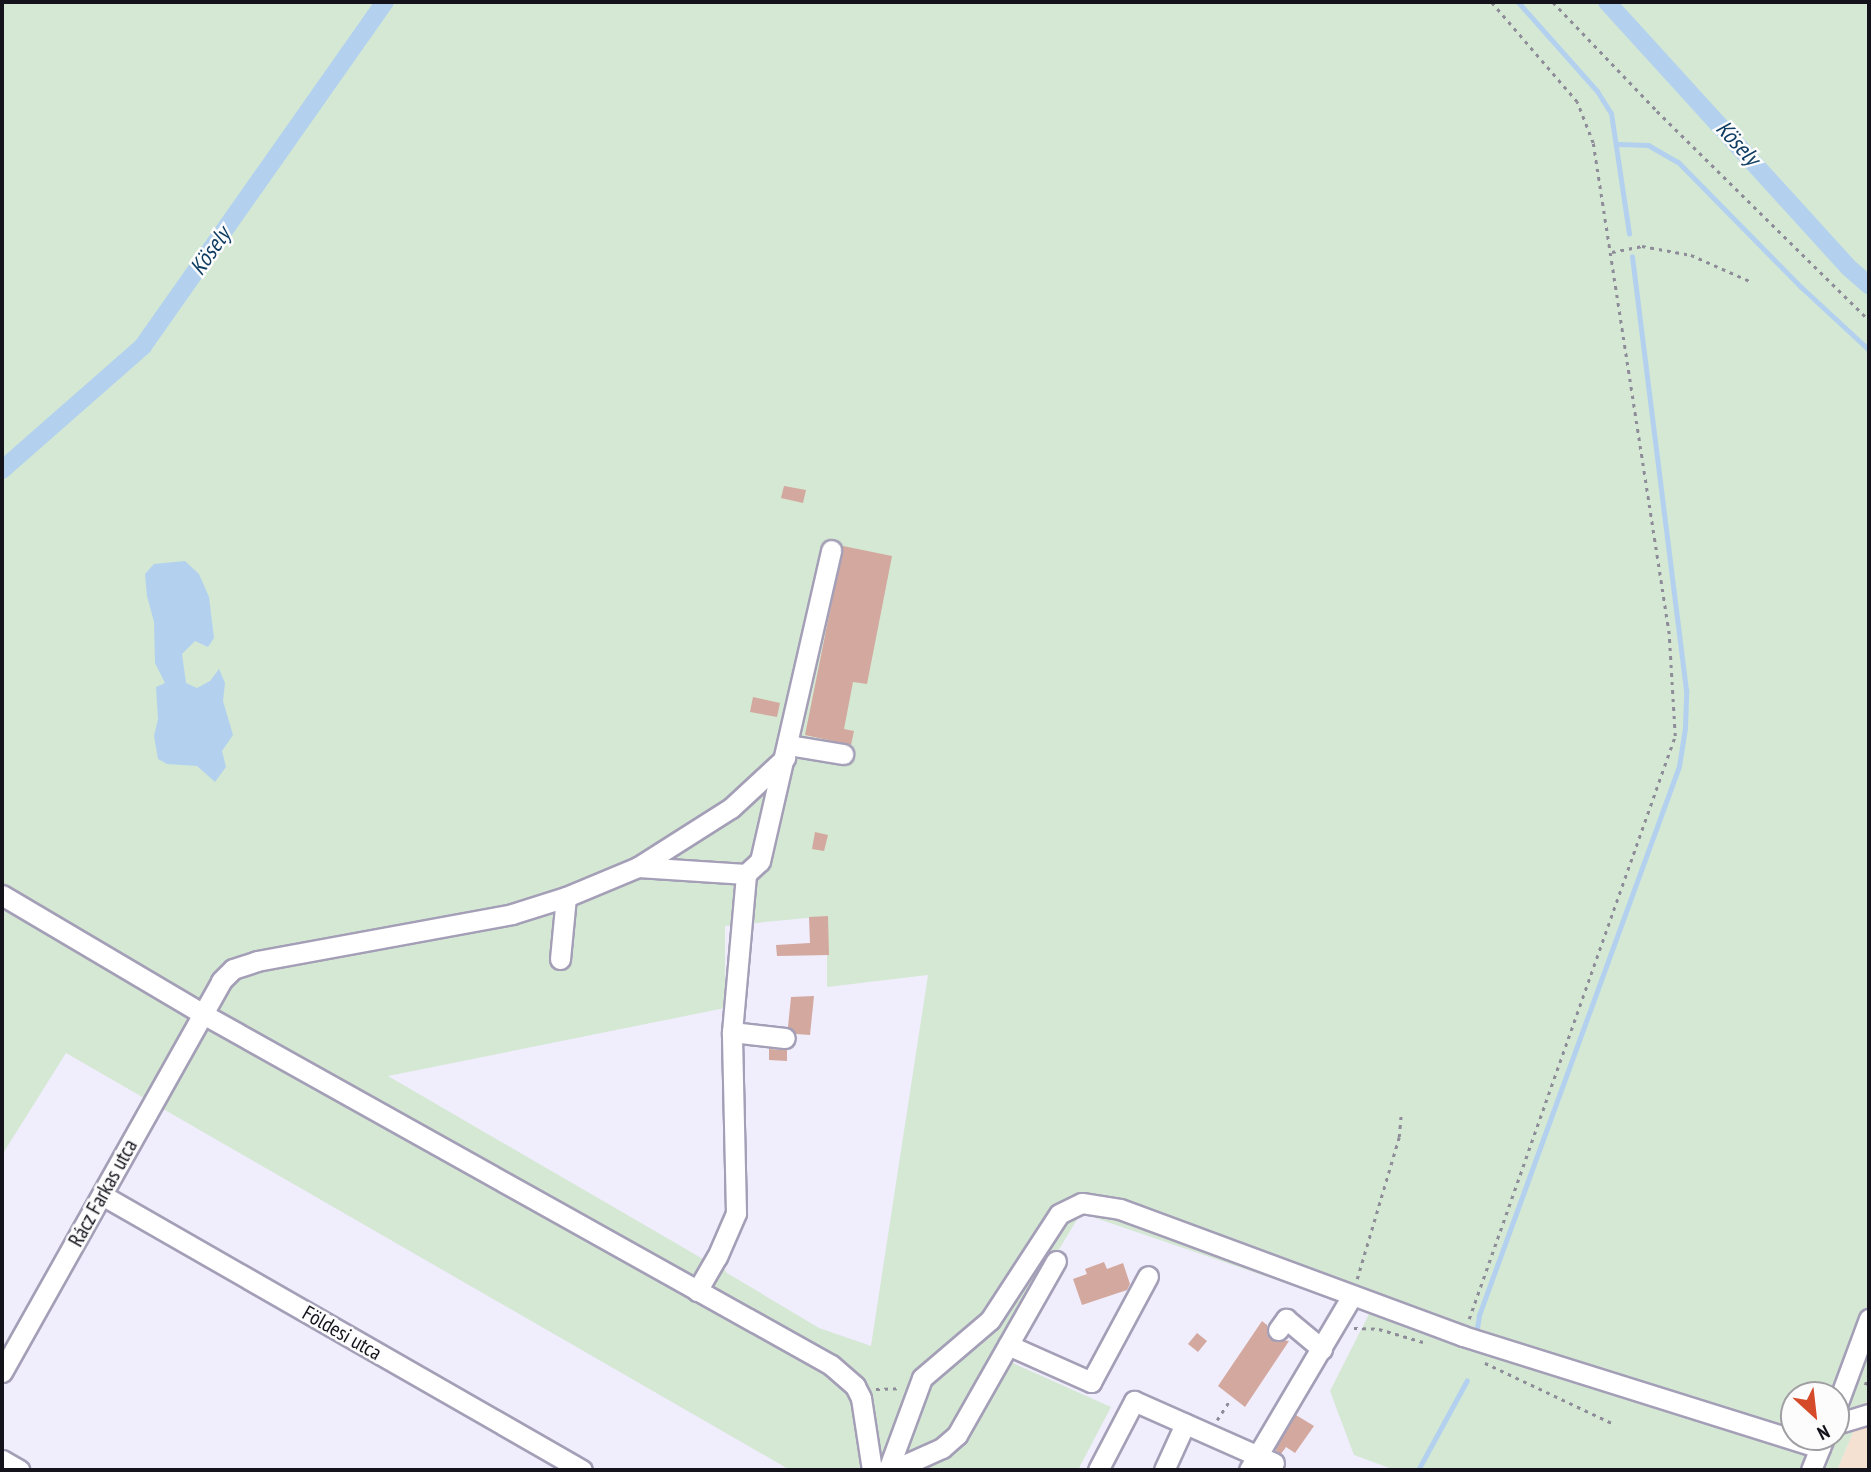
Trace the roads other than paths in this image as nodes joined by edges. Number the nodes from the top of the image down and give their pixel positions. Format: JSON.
{"nodes":[{"id":1,"x":831,"y":550,"type":"dead end"},
{"id":2,"x":787,"y":751,"type":"junction"},
{"id":3,"x":843,"y":754,"type":"dead end"},
{"id":4,"x":638,"y":867,"type":"junction"},
{"id":5,"x":746,"y":874,"type":"junction"},
{"id":6,"x":2,"y":895,"type":"edge"},
{"id":7,"x":566,"y":897,"type":"junction"},
{"id":8,"x":560,"y":958,"type":"dead end"},
{"id":9,"x":203,"y":1014,"type":"junction"},
{"id":10,"x":732,"y":1032,"type":"junction"},
{"id":11,"x":785,"y":1038,"type":"dead end"},
{"id":12,"x":102,"y":1195,"type":"junction"},
{"id":13,"x":1056,"y":1261,"type":"dead end"},
{"id":14,"x":1149,"y":1276,"type":"dead end"},
{"id":15,"x":697,"y":1291,"type":"junction"},
{"id":16,"x":1352,"y":1296,"type":"junction"},
{"id":17,"x":1869,"y":1319,"type":"edge"},
{"id":18,"x":1278,"y":1330,"type":"dead end"},
{"id":19,"x":1008,"y":1345,"type":"junction"},
{"id":20,"x":1322,"y":1349,"type":"junction"},
{"id":21,"x":2,"y":1372,"type":"edge"},
{"id":22,"x":1846,"y":1381,"type":"edge"},
{"id":23,"x":1869,"y":1414,"type":"edge"},
{"id":24,"x":1850,"y":1420,"type":"edge"},
{"id":25,"x":1185,"y":1424,"type":"junction"},
{"id":26,"x":1780,"y":1430,"type":"edge"},
{"id":27,"x":1819,"y":1451,"type":"edge"},
{"id":28,"x":2,"y":1461,"type":"edge"},
{"id":29,"x":1260,"y":1463,"type":"edge"},
{"id":30,"x":19,"y":1470,"type":"edge"},
{"id":31,"x":582,"y":1470,"type":"edge"},
{"id":32,"x":872,"y":1470,"type":"edge"},
{"id":33,"x":890,"y":1470,"type":"edge"},
{"id":34,"x":1098,"y":1470,"type":"edge"},
{"id":35,"x":1164,"y":1470,"type":"edge"},
{"id":36,"x":1811,"y":1470,"type":"edge"}],
"edges":[{"from":1,"to":2,"type":"street"},
{"from":2,"to":3,"type":"street"},
{"from":2,"to":4,"type":"street","name":"Rácz Farkas utca"},
{"from":2,"to":5,"type":"street"},
{"from":4,"to":5,"type":"street"},
{"from":4,"to":7,"type":"street","name":"Rácz Farkas utca"},
{"from":5,"to":10,"type":"street"},
{"from":6,"to":9,"type":"street"},
{"from":7,"to":8,"type":"street"},
{"from":7,"to":9,"type":"street","name":"Rácz Farkas utca"},
{"from":9,"to":12,"type":"street","name":"Rácz Farkas utca"},
{"from":9,"to":15,"type":"street"},
{"from":10,"to":11,"type":"street"},
{"from":10,"to":15,"type":"street"},
{"from":12,"to":21,"type":"street","name":"Rácz Farkas utca"},
{"from":12,"to":31,"type":"street","name":"Földesi utca"},
{"from":13,"to":19,"type":"street"},
{"from":14,"to":19,"type":"street"},
{"from":15,"to":32,"type":"street"},
{"from":16,"to":20,"type":"street"},
{"from":16,"to":26,"type":"street"},
{"from":16,"to":33,"type":"street"},
{"from":17,"to":22,"type":"street"},
{"from":18,"to":20,"type":"street"},
{"from":19,"to":33,"type":"street"},
{"from":20,"to":29,"type":"street"},
{"from":23,"to":24,"type":"street"},
{"from":25,"to":29,"type":"street"},
{"from":25,"to":34,"type":"street"},
{"from":25,"to":35,"type":"street"},
{"from":27,"to":36,"type":"street"},
{"from":28,"to":30,"type":"street"}]}
